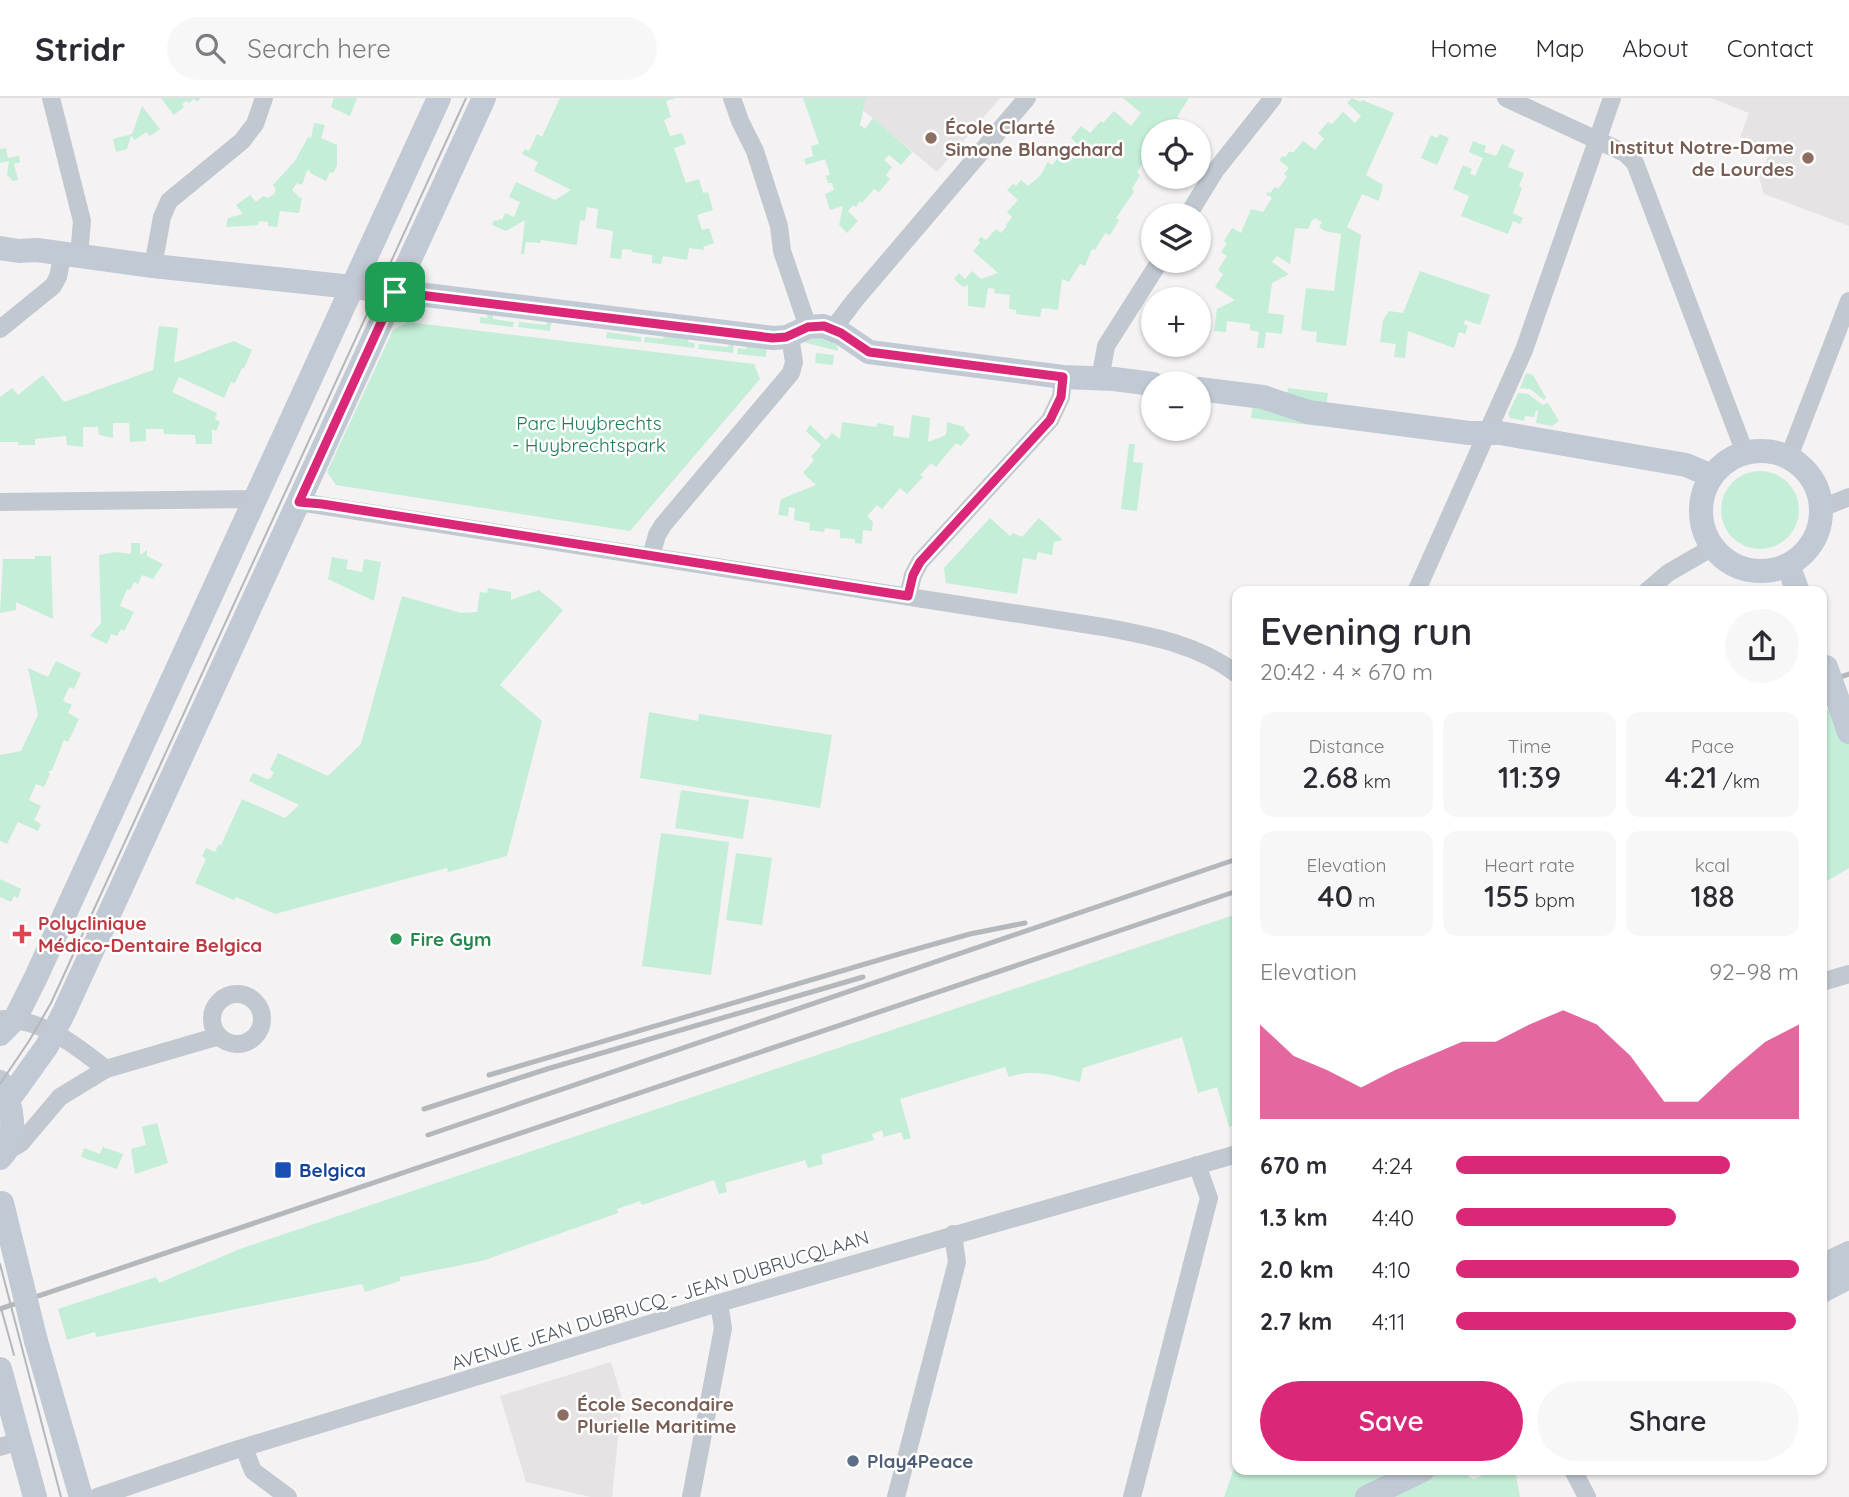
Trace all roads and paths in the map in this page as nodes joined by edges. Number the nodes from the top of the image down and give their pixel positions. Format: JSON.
{"nodes":[{"id":1,"x":51,"y":98,"type":"edge"},
{"id":2,"x":264,"y":98,"type":"edge"},
{"id":3,"x":439,"y":98,"type":"edge"},
{"id":4,"x":484,"y":98,"type":"edge"},
{"id":5,"x":732,"y":98,"type":"edge"},
{"id":6,"x":1027,"y":98,"type":"edge"},
{"id":7,"x":1273,"y":98,"type":"edge"},
{"id":8,"x":1506,"y":98,"type":"edge"},
{"id":9,"x":1612,"y":98,"type":"edge"},
{"id":10,"x":1599,"y":140,"type":"junction"},
{"id":11,"x":1195,"y":203,"type":"edge"},
{"id":12,"x":0,"y":234,"type":"edge"},
{"id":13,"x":0,"y":248,"type":"edge"},
{"id":14,"x":37,"y":250,"type":"junction"},
{"id":15,"x":71,"y":255,"type":"junction"},
{"id":16,"x":153,"y":266,"type":"junction"},
{"id":17,"x":1152,"y":273,"type":"edge"},
{"id":18,"x":353,"y":288,"type":"junction"},
{"id":19,"x":395,"y":292,"type":"junction"},
{"id":20,"x":1849,"y":301,"type":"edge"},
{"id":21,"x":0,"y":329,"type":"edge"},
{"id":22,"x":834,"y":329,"type":"junction"},
{"id":23,"x":799,"y":331,"type":"junction"},
{"id":24,"x":1063,"y":377,"type":"junction"},
{"id":25,"x":1100,"y":379,"type":"junction"},
{"id":26,"x":1141,"y":383,"type":"edge"},
{"id":27,"x":1211,"y":390,"type":"edge"},
{"id":28,"x":1487,"y":433,"type":"junction"},
{"id":29,"x":1745,"y":453,"type":"junction"},
{"id":30,"x":1789,"y":457,"type":"junction"},
{"id":31,"x":1712,"y":476,"type":"junction"},
{"id":32,"x":1849,"y":497,"type":"edge"},
{"id":33,"x":255,"y":499,"type":"junction"},
{"id":34,"x":0,"y":502,"type":"edge"},
{"id":35,"x":299,"y":502,"type":"junction"},
{"id":36,"x":1822,"y":509,"type":"junction"},
{"id":37,"x":1713,"y":547,"type":"junction"},
{"id":38,"x":651,"y":556,"type":"junction"},
{"id":39,"x":1788,"y":565,"type":"junction"},
{"id":40,"x":1419,"y":586,"type":"edge"},
{"id":41,"x":1653,"y":586,"type":"edge"},
{"id":42,"x":1796,"y":586,"type":"edge"},
{"id":43,"x":908,"y":596,"type":"junction"},
{"id":44,"x":1827,"y":670,"type":"edge"},
{"id":45,"x":1232,"y":671,"type":"edge"},
{"id":46,"x":1849,"y":732,"type":"edge"},
{"id":47,"x":1849,"y":974,"type":"edge"},
{"id":48,"x":1827,"y":981,"type":"edge"},
{"id":49,"x":5,"y":1024,"type":"edge"},
{"id":50,"x":54,"y":1032,"type":"junction"},
{"id":51,"x":219,"y":1036,"type":"dead end"},
{"id":52,"x":106,"y":1069,"type":"junction"},
{"id":53,"x":4,"y":1091,"type":"edge"},
{"id":54,"x":2,"y":1155,"type":"edge"},
{"id":55,"x":1232,"y":1155,"type":"edge"},
{"id":56,"x":1197,"y":1165,"type":"junction"},
{"id":57,"x":1,"y":1197,"type":"edge"},
{"id":58,"x":953,"y":1234,"type":"junction"},
{"id":59,"x":1849,"y":1253,"type":"edge"},
{"id":60,"x":1827,"y":1264,"type":"edge"},
{"id":61,"x":1849,"y":1277,"type":"edge"},
{"id":62,"x":1827,"y":1288,"type":"edge"},
{"id":63,"x":719,"y":1303,"type":"junction"},
{"id":64,"x":0,"y":1369,"type":"edge"},
{"id":65,"x":10,"y":1444,"type":"edge"},
{"id":66,"x":244,"y":1448,"type":"junction"},
{"id":67,"x":1413,"y":1475,"type":"edge"},
{"id":68,"x":1576,"y":1475,"type":"edge"},
{"id":69,"x":35,"y":1497,"type":"edge"},
{"id":70,"x":81,"y":1497,"type":"edge"},
{"id":71,"x":97,"y":1497,"type":"edge"},
{"id":72,"x":288,"y":1497,"type":"edge"},
{"id":73,"x":691,"y":1497,"type":"edge"},
{"id":74,"x":896,"y":1497,"type":"edge"},
{"id":75,"x":1132,"y":1497,"type":"edge"},
{"id":76,"x":1367,"y":1497,"type":"edge"},
{"id":77,"x":1587,"y":1497,"type":"edge"}],
"edges":[{"from":1,"to":15,"type":"street"},
{"from":2,"to":16,"type":"street"},
{"from":3,"to":18,"type":"street"},
{"from":4,"to":19,"type":"street"},
{"from":5,"to":23,"type":"street"},
{"from":6,"to":22,"type":"street"},
{"from":7,"to":11,"type":"street"},
{"from":8,"to":10,"type":"street"},
{"from":9,"to":10,"type":"street"},
{"from":10,"to":28,"type":"street"},
{"from":10,"to":29,"type":"street"},
{"from":12,"to":14,"type":"street"},
{"from":13,"to":14,"type":"street"},
{"from":14,"to":15,"type":"street"},
{"from":15,"to":16,"type":"street"},
{"from":15,"to":21,"type":"street"},
{"from":16,"to":18,"type":"street"},
{"from":17,"to":25,"type":"street"},
{"from":18,"to":19,"type":"street"},
{"from":18,"to":33,"type":"street"},
{"from":19,"to":23,"type":"street"},
{"from":19,"to":35,"type":"street"},
{"from":20,"to":30,"type":"street"},
{"from":22,"to":23,"type":"street"},
{"from":22,"to":24,"type":"street"},
{"from":23,"to":38,"type":"street"},
{"from":24,"to":25,"type":"street"},
{"from":24,"to":43,"type":"street"},
{"from":25,"to":26,"type":"street"},
{"from":27,"to":28,"type":"street"},
{"from":28,"to":31,"type":"street"},
{"from":28,"to":40,"type":"street"},
{"from":29,"to":30,"type":"street"},
{"from":29,"to":31,"type":"street"},
{"from":30,"to":36,"type":"street"},
{"from":31,"to":37,"type":"street"},
{"from":32,"to":36,"type":"street"},
{"from":33,"to":34,"type":"street"},
{"from":33,"to":49,"type":"street"},
{"from":35,"to":38,"type":"street"},
{"from":35,"to":50,"type":"street"},
{"from":36,"to":39,"type":"street"},
{"from":37,"to":39,"type":"street"},
{"from":37,"to":41,"type":"street"},
{"from":38,"to":43,"type":"street"},
{"from":39,"to":42,"type":"street"},
{"from":43,"to":45,"type":"street"},
{"from":44,"to":46,"type":"street","bridge":true},
{"from":47,"to":48,"type":"street"},
{"from":49,"to":50,"type":"street"},
{"from":50,"to":52,"type":"street"},
{"from":50,"to":53,"type":"street"},
{"from":51,"to":52,"type":"street"},
{"from":52,"to":54,"type":"street"},
{"from":53,"to":54,"type":"street"},
{"from":55,"to":56,"type":"street","name":"AVENUE JEAN DUBRUCQ - JEAN DUBRUCQLAAN"},
{"from":56,"to":58,"type":"street","name":"AVENUE JEAN DUBRUCQ - JEAN DUBRUCQLAAN"},
{"from":56,"to":75,"type":"street"},
{"from":57,"to":70,"type":"street","bridge":true},
{"from":58,"to":63,"type":"street","name":"AVENUE JEAN DUBRUCQ - JEAN DUBRUCQLAAN"},
{"from":58,"to":74,"type":"street"},
{"from":59,"to":60,"type":"street"},
{"from":61,"to":62,"type":"street"},
{"from":63,"to":66,"type":"street","name":"AVENUE JEAN DUBRUCQ - JEAN DUBRUCQLAAN"},
{"from":63,"to":73,"type":"street"},
{"from":64,"to":65,"type":"street"},
{"from":65,"to":69,"type":"street"},
{"from":66,"to":71,"type":"street","name":"AVENUE JEAN DUBRUCQ - JEAN DUBRUCQLAAN"},
{"from":66,"to":72,"type":"street"},
{"from":67,"to":76,"type":"street"},
{"from":68,"to":77,"type":"street"}]}
